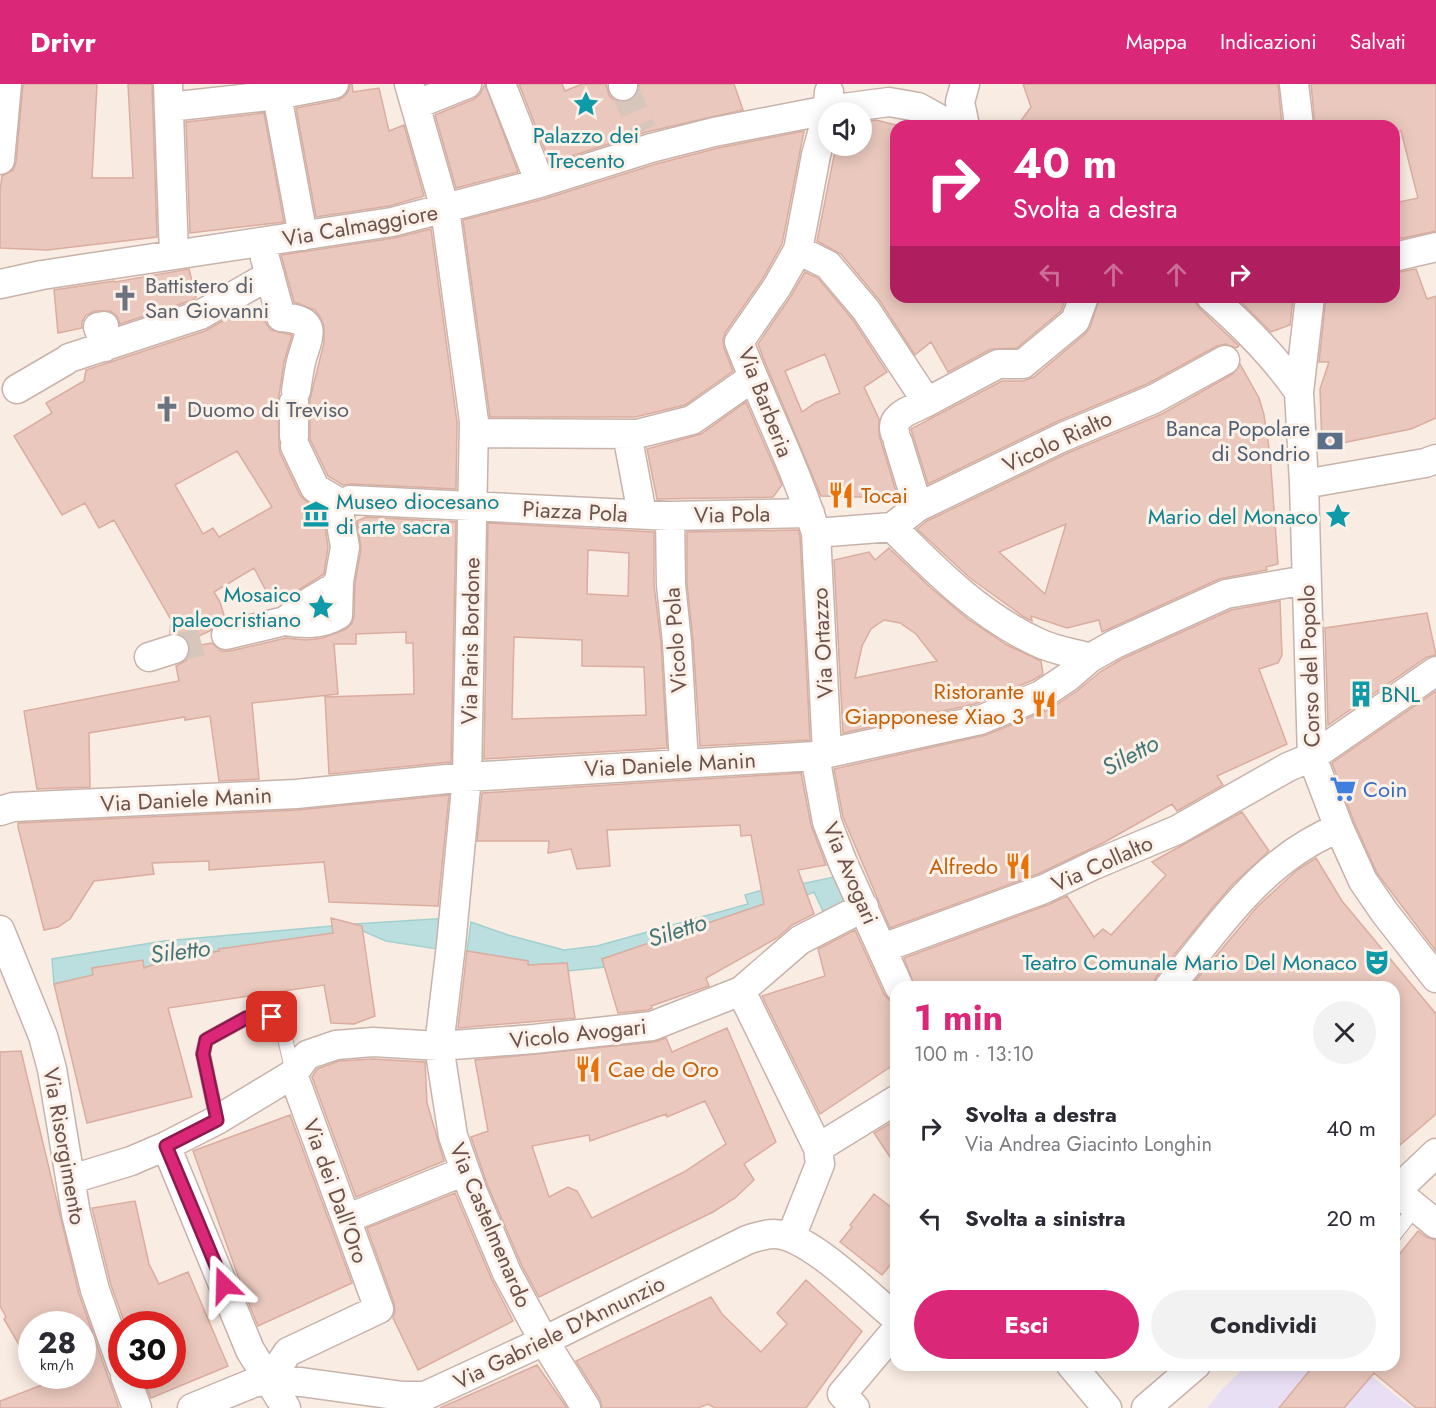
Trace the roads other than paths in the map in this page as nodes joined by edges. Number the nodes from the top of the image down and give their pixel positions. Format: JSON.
{"nodes":[{"id":1,"x":7,"y":84,"type":"edge"},
{"id":2,"x":334,"y":84,"type":"edge"},
{"id":3,"x":467,"y":84,"type":"edge"},
{"id":4,"x":501,"y":84,"type":"edge"},
{"id":5,"x":965,"y":84,"type":"edge"},
{"id":6,"x":1294,"y":84,"type":"edge"},
{"id":7,"x":412,"y":94,"type":"edge"},
{"id":8,"x":168,"y":95,"type":"edge"},
{"id":9,"x":277,"y":95,"type":"junction"},
{"id":10,"x":828,"y":100,"type":"junction"},
{"id":11,"x":941,"y":120,"type":"edge"},
{"id":12,"x":964,"y":120,"type":"edge"},
{"id":13,"x":1298,"y":120,"type":"edge"},
{"id":14,"x":0,"y":160,"type":"edge"},
{"id":15,"x":540,"y":183,"type":"junction"},
{"id":16,"x":445,"y":209,"type":"junction"},
{"id":17,"x":303,"y":236,"type":"junction"},
{"id":18,"x":261,"y":242,"type":"junction"},
{"id":19,"x":1436,"y":247,"type":"edge"},
{"id":20,"x":798,"y":250,"type":"junction"},
{"id":21,"x":174,"y":255,"type":"junction"},
{"id":22,"x":1400,"y":256,"type":"edge"},
{"id":23,"x":270,"y":275,"type":"junction"},
{"id":24,"x":0,"y":284,"type":"edge"},
{"id":25,"x":1082,"y":303,"type":"edge"},
{"id":26,"x":1217,"y":303,"type":"edge"},
{"id":27,"x":1309,"y":303,"type":"edge"},
{"id":28,"x":1239,"y":352,"type":"junction"},
{"id":29,"x":752,"y":378,"type":"junction"},
{"id":30,"x":17,"y":389,"type":"dead end"},
{"id":31,"x":1299,"y":392,"type":"junction"},
{"id":32,"x":927,"y":402,"type":"junction"},
{"id":33,"x":474,"y":427,"type":"junction"},
{"id":34,"x":632,"y":434,"type":"junction"},
{"id":35,"x":1436,"y":459,"type":"edge"},
{"id":36,"x":1304,"y":484,"type":"junction"},
{"id":37,"x":342,"y":504,"type":"junction"},
{"id":38,"x":473,"y":506,"type":"junction"},
{"id":39,"x":918,"y":507,"type":"junction"},
{"id":40,"x":655,"y":515,"type":"junction"},
{"id":41,"x":813,"y":523,"type":"junction"},
{"id":42,"x":892,"y":527,"type":"junction"},
{"id":43,"x":1306,"y":580,"type":"junction"},
{"id":44,"x":226,"y":635,"type":"tunnel mouth"},
{"id":45,"x":1090,"y":658,"type":"junction"},
{"id":46,"x":1436,"y":671,"type":"edge"},
{"id":47,"x":821,"y":754,"type":"junction"},
{"id":48,"x":1312,"y":757,"type":"junction"},
{"id":49,"x":684,"y":763,"type":"junction"},
{"id":50,"x":467,"y":777,"type":"junction"},
{"id":51,"x":0,"y":811,"type":"edge"},
{"id":52,"x":1339,"y":828,"type":"junction"},
{"id":53,"x":861,"y":902,"type":"junction"},
{"id":54,"x":0,"y":930,"type":"edge"},
{"id":55,"x":883,"y":948,"type":"junction"},
{"id":56,"x":1436,"y":978,"type":"edge"},
{"id":57,"x":897,"y":981,"type":"edge"},
{"id":58,"x":1174,"y":981,"type":"edge"},
{"id":59,"x":741,"y":992,"type":"junction"},
{"id":60,"x":439,"y":1046,"type":"junction"},
{"id":61,"x":293,"y":1074,"type":"junction"},
{"id":62,"x":890,"y":1104,"type":"edge"},
{"id":63,"x":217,"y":1120,"type":"junction"},
{"id":64,"x":166,"y":1146,"type":"junction"},
{"id":65,"x":818,"y":1148,"type":"junction"},
{"id":66,"x":1436,"y":1153,"type":"edge"},
{"id":67,"x":465,"y":1171,"type":"junction"},
{"id":68,"x":72,"y":1179,"type":"junction"},
{"id":69,"x":1410,"y":1204,"type":"edge"},
{"id":70,"x":346,"y":1219,"type":"junction"},
{"id":71,"x":1400,"y":1223,"type":"edge"},
{"id":72,"x":791,"y":1237,"type":"junction"},
{"id":73,"x":890,"y":1313,"type":"edge"},
{"id":74,"x":108,"y":1327,"type":"edge"},
{"id":75,"x":890,"y":1338,"type":"edge"},
{"id":76,"x":544,"y":1341,"type":"junction"},
{"id":77,"x":1076,"y":1371,"type":"edge"},
{"id":78,"x":1189,"y":1371,"type":"edge"},
{"id":79,"x":269,"y":1380,"type":"junction"},
{"id":80,"x":130,"y":1389,"type":"edge"},
{"id":81,"x":411,"y":1402,"type":"edge"},
{"id":82,"x":842,"y":1403,"type":"edge"},
{"id":83,"x":137,"y":1408,"type":"edge"},
{"id":84,"x":192,"y":1408,"type":"edge"},
{"id":85,"x":286,"y":1408,"type":"edge"},
{"id":86,"x":586,"y":1408,"type":"edge"},
{"id":87,"x":1107,"y":1408,"type":"edge"},
{"id":88,"x":1146,"y":1408,"type":"edge"}],
"edges":[{"from":1,"to":14,"type":"street"},
{"from":2,"to":9,"type":"street"},
{"from":3,"to":7,"type":"street"},
{"from":4,"to":15,"type":"street"},
{"from":5,"to":12,"type":"street"},
{"from":6,"to":13,"type":"street"},
{"from":7,"to":16,"type":"street"},
{"from":8,"to":9,"type":"street"},
{"from":8,"to":21,"type":"street"},
{"from":9,"to":17,"type":"street"},
{"from":10,"to":11,"type":"street","name":"Via Calmaggiore"},
{"from":10,"to":15,"type":"street","name":"Via Calmaggiore"},
{"from":10,"to":20,"type":"street","name":"Via Barberia"},
{"from":15,"to":16,"type":"street","name":"Via Calmaggiore"},
{"from":16,"to":17,"type":"street","name":"Via Calmaggiore"},
{"from":16,"to":33,"type":"street"},
{"from":17,"to":18,"type":"street","name":"Via Calmaggiore"},
{"from":18,"to":21,"type":"street","name":"Via Calmaggiore"},
{"from":18,"to":23,"type":"street"},
{"from":19,"to":22,"type":"street"},
{"from":20,"to":29,"type":"street","name":"Via Barberia"},
{"from":20,"to":32,"type":"street"},
{"from":21,"to":24,"type":"street","name":"Via Calmaggiore"},
{"from":23,"to":30,"type":"street"},
{"from":23,"to":37,"type":"street"},
{"from":25,"to":32,"type":"street"},
{"from":26,"to":28,"type":"street"},
{"from":27,"to":31,"type":"street","name":"Corso del Popolo"},
{"from":28,"to":31,"type":"street"},
{"from":28,"to":39,"type":"street","name":"Vicolo Rialto"},
{"from":29,"to":34,"type":"street"},
{"from":29,"to":41,"type":"street","name":"Via Barberia"},
{"from":31,"to":36,"type":"street","name":"Corso del Popolo"},
{"from":32,"to":39,"type":"street"},
{"from":33,"to":34,"type":"street"},
{"from":33,"to":38,"type":"street"},
{"from":34,"to":40,"type":"street","name":"Piazza Pola"},
{"from":35,"to":36,"type":"street"},
{"from":36,"to":43,"type":"street","name":"Corso del Popolo"},
{"from":37,"to":38,"type":"street","name":"Piazza Pola"},
{"from":37,"to":44,"type":"street"},
{"from":38,"to":40,"type":"street","name":"Piazza Pola"},
{"from":38,"to":50,"type":"street","name":"Via Paris Bordone"},
{"from":39,"to":42,"type":"street","name":"Vicolo Rialto"},
{"from":40,"to":41,"type":"street","name":"Via Pola"},
{"from":40,"to":49,"type":"street","name":"Vicolo Pola"},
{"from":41,"to":42,"type":"street","name":"Via Pola"},
{"from":41,"to":47,"type":"street","name":"Via Ortazzo"},
{"from":42,"to":45,"type":"street"},
{"from":43,"to":45,"type":"street","name":"Via Daniele Manin"},
{"from":43,"to":48,"type":"street","name":"Corso del Popolo"},
{"from":45,"to":47,"type":"street","name":"Via Daniele Manin"},
{"from":46,"to":48,"type":"street","name":"Via Collalto"},
{"from":47,"to":49,"type":"street","name":"Via Daniele Manin"},
{"from":47,"to":53,"type":"street","name":"Via Avogari"},
{"from":48,"to":52,"type":"street","name":"Corso del Popolo"},
{"from":48,"to":55,"type":"street","name":"Via Collalto"},
{"from":49,"to":50,"type":"street","name":"Via Daniele Manin"},
{"from":50,"to":51,"type":"street","name":"Via Daniele Manin"},
{"from":50,"to":60,"type":"street","name":"Via Castelmenardo"},
{"from":52,"to":56,"type":"street","name":"Corso del Popolo"},
{"from":52,"to":58,"type":"street"},
{"from":53,"to":55,"type":"street","name":"Via Avogari"},
{"from":53,"to":59,"type":"street","name":"Vicolo Avogari"},
{"from":54,"to":68,"type":"street","name":"Via Risorgimento"},
{"from":55,"to":57,"type":"street","name":"Via Avogari"},
{"from":59,"to":60,"type":"street","name":"Vicolo Avogari"},
{"from":59,"to":65,"type":"street"},
{"from":60,"to":61,"type":"street","name":"Vicolo Avogari"},
{"from":60,"to":67,"type":"street","name":"Via Castelmenardo"},
{"from":61,"to":63,"type":"street","name":"Vicolo Avogari"},
{"from":61,"to":63,"type":"lane"},
{"from":61,"to":70,"type":"street","name":"Via dei Dall'Oro"},
{"from":62,"to":65,"type":"street"},
{"from":63,"to":64,"type":"street","name":"Vicolo Avogari"},
{"from":64,"to":68,"type":"street","name":"Vicolo Avogari"},
{"from":64,"to":79,"type":"street"},
{"from":65,"to":72,"type":"street"},
{"from":66,"to":69,"type":"street"},
{"from":67,"to":70,"type":"street"},
{"from":67,"to":76,"type":"street","name":"Via Castelmenardo"},
{"from":68,"to":74,"type":"street","name":"Via Risorgimento"},
{"from":69,"to":71,"type":"lane"},
{"from":70,"to":79,"type":"street","name":"Via dei Dall'Oro"},
{"from":72,"to":73,"type":"street","name":"Via Gabriele D'Annunzio"},
{"from":72,"to":76,"type":"street","name":"Via Gabriele D'Annunzio"},
{"from":75,"to":82,"type":"street"},
{"from":76,"to":81,"type":"street","name":"Via Gabriele D'Annunzio"},
{"from":76,"to":86,"type":"street","name":"Via Castelmenardo"},
{"from":77,"to":87,"type":"street"},
{"from":78,"to":88,"type":"street"},
{"from":79,"to":81,"type":"street","name":"Via Gabriele D'Annunzio"},
{"from":79,"to":84,"type":"street","name":"Via Gabriele D'Annunzio"},
{"from":79,"to":85,"type":"street"},
{"from":80,"to":83,"type":"street"}]}
